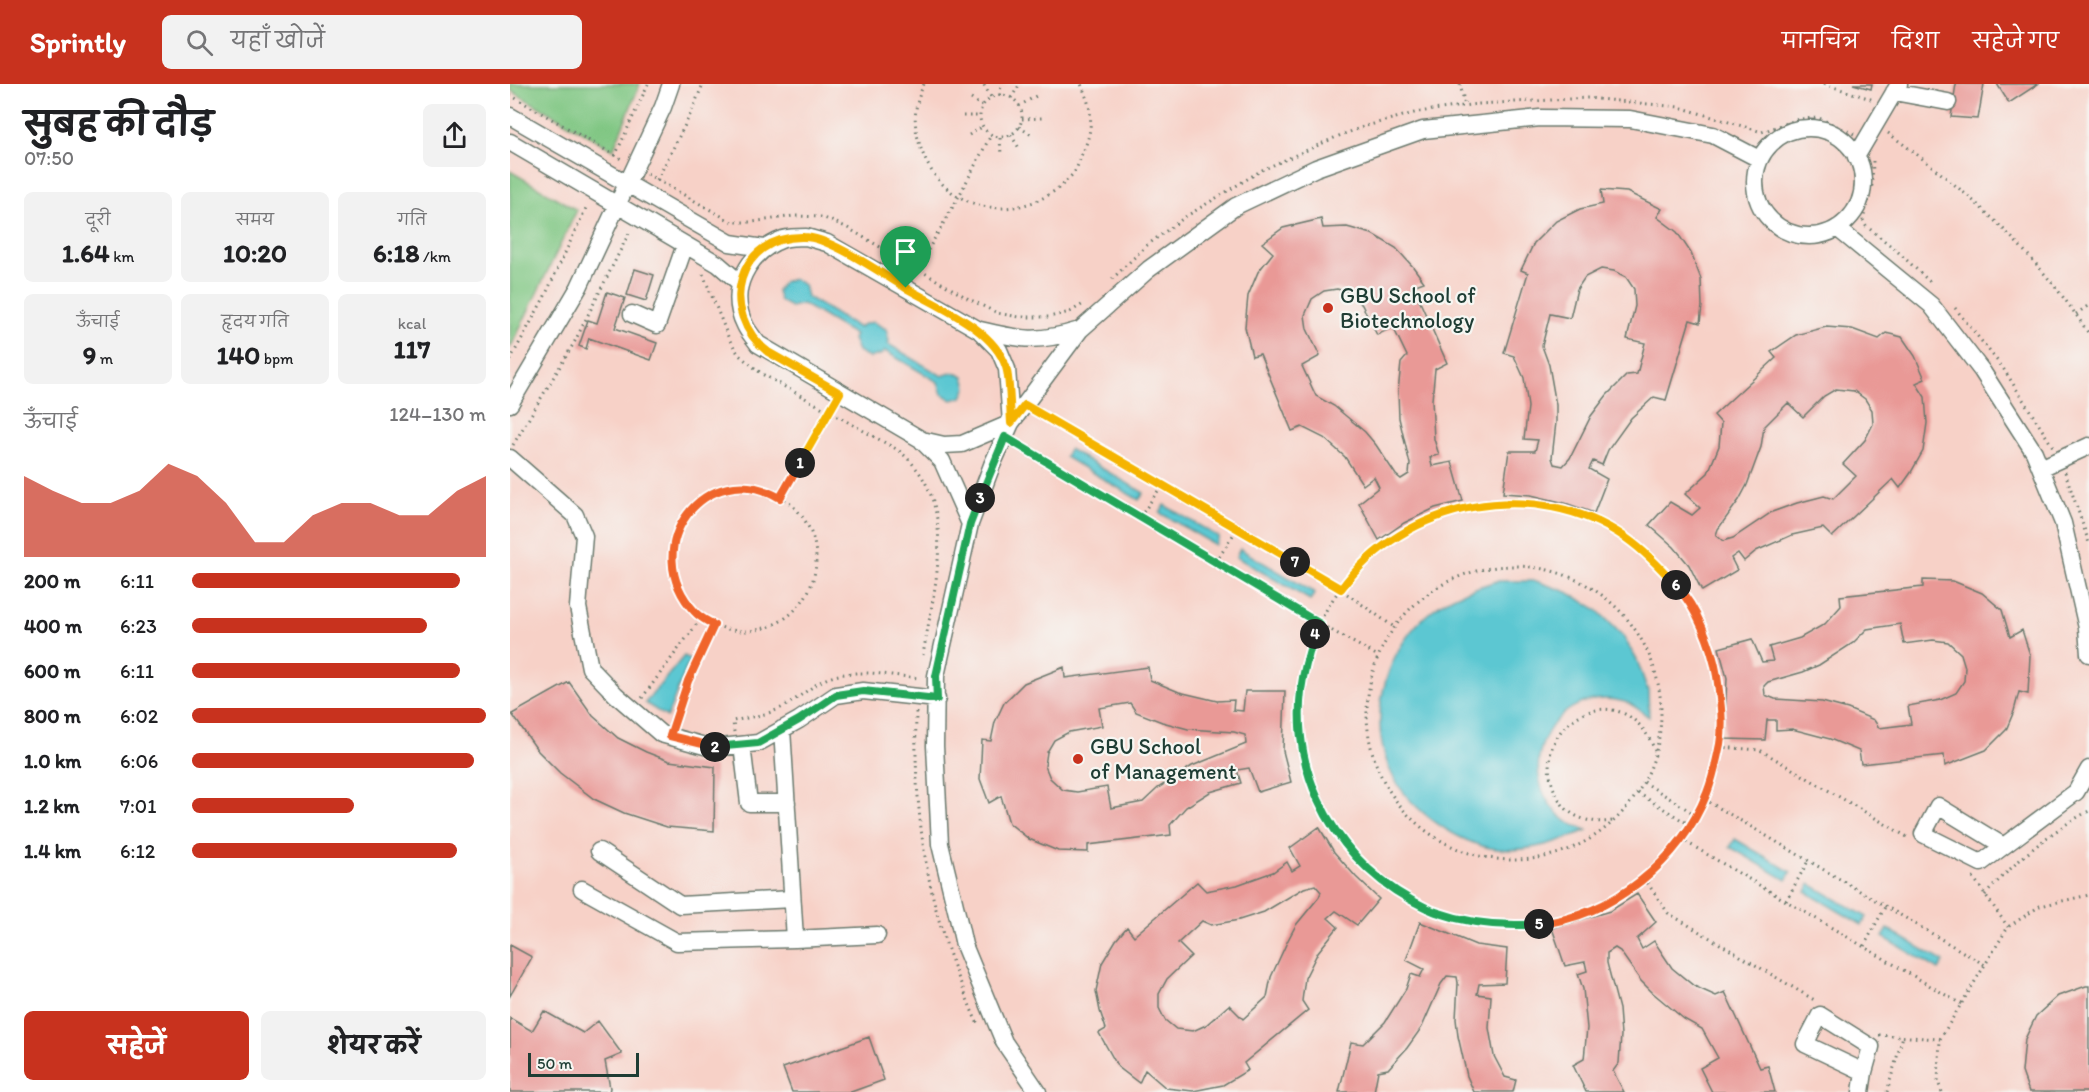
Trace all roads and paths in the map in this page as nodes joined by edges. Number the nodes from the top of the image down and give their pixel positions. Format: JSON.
{"nodes":[{"id":1,"x":648,"y":84,"type":"edge"},
{"id":2,"x":671,"y":84,"type":"edge"},
{"id":3,"x":703,"y":84,"type":"edge"},
{"id":4,"x":924,"y":84,"type":"edge"},
{"id":5,"x":1001,"y":84,"type":"edge"},
{"id":6,"x":1020,"y":84,"type":"edge"},
{"id":7,"x":1081,"y":84,"type":"edge"},
{"id":8,"x":1460,"y":84,"type":"edge"},
{"id":9,"x":1824,"y":84,"type":"edge"},
{"id":10,"x":984,"y":85,"type":"edge"},
{"id":11,"x":1897,"y":88,"type":"edge"},
{"id":12,"x":510,"y":95,"type":"edge"},
{"id":13,"x":1000,"y":95,"type":"junction"},
{"id":14,"x":1036,"y":96,"type":"dead end"},
{"id":15,"x":991,"y":97,"type":"junction"},
{"id":16,"x":1011,"y":98,"type":"junction"},
{"id":17,"x":971,"y":99,"type":"dead end"},
{"id":18,"x":1948,"y":102,"type":"dead end"},
{"id":19,"x":1465,"y":105,"type":"junction"},
{"id":20,"x":982,"y":106,"type":"junction"},
{"id":21,"x":1019,"y":106,"type":"junction"},
{"id":22,"x":1886,"y":107,"type":"junction"},
{"id":23,"x":510,"y":116,"type":"edge"},
{"id":24,"x":963,"y":116,"type":"dead end"},
{"id":25,"x":979,"y":116,"type":"junction"},
{"id":26,"x":1042,"y":118,"type":"dead end"},
{"id":27,"x":1022,"y":119,"type":"junction"},
{"id":28,"x":1876,"y":124,"type":"junction"},
{"id":29,"x":1469,"y":125,"type":"junction"},
{"id":30,"x":982,"y":127,"type":"junction"},
{"id":31,"x":1019,"y":128,"type":"junction"},
{"id":32,"x":969,"y":135,"type":"dead end"},
{"id":33,"x":991,"y":135,"type":"junction"},
{"id":34,"x":1011,"y":135,"type":"junction"},
{"id":35,"x":1033,"y":136,"type":"dead end"},
{"id":36,"x":1000,"y":138,"type":"junction"},
{"id":37,"x":510,"y":142,"type":"edge"},
{"id":38,"x":1019,"y":148,"type":"dead end"},
{"id":39,"x":1001,"y":154,"type":"dead end"},
{"id":40,"x":615,"y":156,"type":"junction"},
{"id":41,"x":1856,"y":157,"type":"junction"},
{"id":42,"x":1759,"y":159,"type":"junction"},
{"id":43,"x":635,"y":167,"type":"junction"},
{"id":44,"x":657,"y":180,"type":"junction"},
{"id":45,"x":627,"y":183,"type":"junction"},
{"id":46,"x":959,"y":196,"type":"junction"},
{"id":47,"x":617,"y":205,"type":"junction"},
{"id":48,"x":587,"y":206,"type":"dead end"},
{"id":49,"x":1837,"y":228,"type":"junction"},
{"id":50,"x":637,"y":235,"type":"dead end"},
{"id":51,"x":685,"y":245,"type":"junction"},
{"id":52,"x":764,"y":248,"type":"junction"},
{"id":53,"x":695,"y":269,"type":"dead end"},
{"id":54,"x":917,"y":269,"type":"junction"},
{"id":55,"x":740,"y":283,"type":"junction"},
{"id":56,"x":1106,"y":285,"type":"dead end"},
{"id":57,"x":906,"y":288,"type":"junction"},
{"id":58,"x":1090,"y":300,"type":"dead end"},
{"id":59,"x":2089,"y":305,"type":"edge"},
{"id":60,"x":632,"y":314,"type":"dead end"},
{"id":61,"x":2076,"y":314,"type":"junction"},
{"id":62,"x":979,"y":330,"type":"junction"},
{"id":63,"x":1080,"y":330,"type":"junction"},
{"id":64,"x":2089,"y":334,"type":"edge"},
{"id":65,"x":510,"y":360,"type":"edge"},
{"id":66,"x":840,"y":393,"type":"junction"},
{"id":67,"x":510,"y":404,"type":"edge"},
{"id":68,"x":1025,"y":405,"type":"junction"},
{"id":69,"x":829,"y":413,"type":"junction"},
{"id":70,"x":1008,"y":430,"type":"junction"},
{"id":71,"x":922,"y":440,"type":"junction"},
{"id":72,"x":2089,"y":446,"type":"edge"},
{"id":73,"x":510,"y":450,"type":"edge"},
{"id":74,"x":510,"y":458,"type":"edge"},
{"id":75,"x":2041,"y":468,"type":"junction"},
{"id":76,"x":1162,"y":484,"type":"junction"},
{"id":77,"x":780,"y":498,"type":"junction"},
{"id":78,"x":1140,"y":518,"type":"junction"},
{"id":79,"x":970,"y":524,"type":"junction"},
{"id":80,"x":1238,"y":529,"type":"junction"},
{"id":81,"x":1216,"y":562,"type":"junction"},
{"id":82,"x":1341,"y":589,"type":"junction"},
{"id":83,"x":702,"y":617,"type":"junction"},
{"id":84,"x":1320,"y":624,"type":"junction"},
{"id":85,"x":714,"y":625,"type":"junction"},
{"id":86,"x":1395,"y":627,"type":"junction"},
{"id":87,"x":2089,"y":654,"type":"edge"},
{"id":88,"x":923,"y":656,"type":"dead end"},
{"id":89,"x":1379,"y":656,"type":"junction"},
{"id":90,"x":921,"y":667,"type":"dead end"},
{"id":91,"x":917,"y":697,"type":"junction"},
{"id":92,"x":937,"y":699,"type":"junction"},
{"id":93,"x":632,"y":709,"type":"junction"},
{"id":94,"x":782,"y":729,"type":"junction"},
{"id":95,"x":670,"y":736,"type":"junction"},
{"id":96,"x":742,"y":745,"type":"junction"},
{"id":97,"x":1719,"y":747,"type":"junction"},
{"id":98,"x":1656,"y":752,"type":"junction"},
{"id":99,"x":2088,"y":776,"type":"edge"},
{"id":100,"x":1644,"y":782,"type":"junction"},
{"id":101,"x":1638,"y":792,"type":"junction"},
{"id":102,"x":1704,"y":799,"type":"junction"},
{"id":103,"x":787,"y":803,"type":"junction"},
{"id":104,"x":2089,"y":811,"type":"edge"},
{"id":105,"x":1696,"y":815,"type":"junction"},
{"id":106,"x":1614,"y":821,"type":"junction"},
{"id":107,"x":1691,"y":825,"type":"junction"},
{"id":108,"x":1681,"y":839,"type":"junction"},
{"id":109,"x":1911,"y":839,"type":"dead end"},
{"id":110,"x":2002,"y":845,"type":"dead end"},
{"id":111,"x":599,"y":851,"type":"dead end"},
{"id":112,"x":1808,"y":861,"type":"junction"},
{"id":113,"x":1972,"y":875,"type":"dead end"},
{"id":114,"x":1644,"y":878,"type":"junction"},
{"id":115,"x":582,"y":889,"type":"dead end"},
{"id":116,"x":1986,"y":895,"type":"junction"},
{"id":117,"x":2089,"y":895,"type":"edge"},
{"id":118,"x":792,"y":899,"type":"junction"},
{"id":119,"x":1786,"y":901,"type":"junction"},
{"id":120,"x":1885,"y":906,"type":"junction"},
{"id":121,"x":2008,"y":927,"type":"junction"},
{"id":122,"x":877,"y":935,"type":"dead end"},
{"id":123,"x":795,"y":939,"type":"junction"},
{"id":124,"x":1864,"y":946,"type":"junction"},
{"id":125,"x":1985,"y":965,"type":"junction"},
{"id":126,"x":1822,"y":1004,"type":"dead end"},
{"id":127,"x":1961,"y":1004,"type":"junction"},
{"id":128,"x":981,"y":1028,"type":"dead end"},
{"id":129,"x":1873,"y":1035,"type":"dead end"},
{"id":130,"x":1903,"y":1036,"type":"junction"},
{"id":131,"x":1940,"y":1038,"type":"junction"},
{"id":132,"x":1863,"y":1072,"type":"dead end"},
{"id":133,"x":1038,"y":1092,"type":"edge"},
{"id":134,"x":1861,"y":1092,"type":"edge"},
{"id":135,"x":1887,"y":1092,"type":"edge"},
{"id":136,"x":1942,"y":1092,"type":"edge"}],
"edges":[{"from":1,"to":40,"type":"path"},
{"from":2,"to":43,"type":"lane"},
{"from":3,"to":44,"type":"path"},
{"from":4,"to":46,"type":"path"},
{"from":5,"to":13,"type":"path"},
{"from":6,"to":16,"type":"path"},
{"from":7,"to":46,"type":"path"},
{"from":8,"to":19,"type":"path"},
{"from":9,"to":22,"type":"path"},
{"from":10,"to":15,"type":"path"},
{"from":11,"to":18,"type":"lane"},
{"from":11,"to":22,"type":"lane"},
{"from":12,"to":40,"type":"path"},
{"from":13,"to":15,"type":"path"},
{"from":13,"to":16,"type":"path"},
{"from":14,"to":21,"type":"path"},
{"from":15,"to":20,"type":"path"},
{"from":16,"to":21,"type":"path"},
{"from":17,"to":20,"type":"path"},
{"from":19,"to":28,"type":"path"},
{"from":19,"to":29,"type":"path"},
{"from":19,"to":56,"type":"path"},
{"from":20,"to":25,"type":"path"},
{"from":21,"to":27,"type":"path"},
{"from":22,"to":28,"type":"lane"},
{"from":23,"to":45,"type":"lane"},
{"from":24,"to":25,"type":"path"},
{"from":25,"to":30,"type":"path"},
{"from":26,"to":27,"type":"path"},
{"from":27,"to":31,"type":"path"},
{"from":28,"to":41,"type":"lane"},
{"from":28,"to":61,"type":"path"},
{"from":29,"to":42,"type":"lane"},
{"from":29,"to":63,"type":"lane"},
{"from":30,"to":32,"type":"path"},
{"from":30,"to":33,"type":"path"},
{"from":31,"to":34,"type":"path"},
{"from":31,"to":35,"type":"path"},
{"from":33,"to":36,"type":"path"},
{"from":33,"to":46,"type":"path"},
{"from":34,"to":36,"type":"path"},
{"from":34,"to":38,"type":"path"},
{"from":36,"to":39,"type":"path"},
{"from":37,"to":47,"type":"lane"},
{"from":40,"to":43,"type":"path"},
{"from":41,"to":42,"type":"lane"},
{"from":41,"to":49,"type":"lane"},
{"from":42,"to":49,"type":"lane"},
{"from":43,"to":44,"type":"path"},
{"from":43,"to":45,"type":"lane"},
{"from":44,"to":54,"type":"path"},
{"from":45,"to":47,"type":"lane"},
{"from":45,"to":52,"type":"lane"},
{"from":46,"to":54,"type":"path"},
{"from":47,"to":51,"type":"lane"},
{"from":47,"to":67,"type":"lane"},
{"from":48,"to":65,"type":"path"},
{"from":49,"to":75,"type":"lane"},
{"from":50,"to":73,"type":"path"},
{"from":51,"to":55,"type":"lane"},
{"from":51,"to":60,"type":"lane"},
{"from":52,"to":55,"type":"lane"},
{"from":52,"to":57,"type":"lane"},
{"from":53,"to":69,"type":"path"},
{"from":54,"to":57,"type":"path"},
{"from":54,"to":58,"type":"path"},
{"from":55,"to":66,"type":"lane"},
{"from":57,"to":62,"type":"lane"},
{"from":59,"to":61,"type":"path"},
{"from":61,"to":64,"type":"path"},
{"from":62,"to":63,"type":"lane"},
{"from":62,"to":70,"type":"lane"},
{"from":63,"to":68,"type":"lane"},
{"from":66,"to":69,"type":"path"},
{"from":66,"to":71,"type":"lane"},
{"from":68,"to":70,"type":"lane"},
{"from":68,"to":76,"type":"path"},
{"from":69,"to":77,"type":"path"},
{"from":69,"to":88,"type":"path"},
{"from":70,"to":71,"type":"lane"},
{"from":70,"to":78,"type":"path"},
{"from":70,"to":79,"type":"lane"},
{"from":71,"to":79,"type":"lane"},
{"from":72,"to":75,"type":"lane"},
{"from":74,"to":93,"type":"lane"},
{"from":75,"to":87,"type":"lane"},
{"from":76,"to":78,"type":"path"},
{"from":76,"to":80,"type":"path"},
{"from":77,"to":83,"type":"path"},
{"from":77,"to":85,"type":"path"},
{"from":78,"to":81,"type":"path"},
{"from":79,"to":92,"type":"lane"},
{"from":80,"to":81,"type":"path"},
{"from":80,"to":82,"type":"path"},
{"from":81,"to":84,"type":"path"},
{"from":82,"to":84,"type":"path"},
{"from":82,"to":86,"type":"path"},
{"from":82,"to":97,"type":"path"},
{"from":83,"to":85,"type":"path"},
{"from":83,"to":93,"type":"path"},
{"from":84,"to":89,"type":"path"},
{"from":84,"to":114,"type":"path"},
{"from":85,"to":95,"type":"path"},
{"from":86,"to":89,"type":"path"},
{"from":86,"to":98,"type":"path"},
{"from":89,"to":106,"type":"path"},
{"from":90,"to":91,"type":"path"},
{"from":91,"to":92,"type":"lane"},
{"from":91,"to":94,"type":"lane"},
{"from":91,"to":128,"type":"path"},
{"from":92,"to":133,"type":"lane"},
{"from":93,"to":95,"type":"lane"},
{"from":94,"to":96,"type":"lane"},
{"from":94,"to":103,"type":"lane"},
{"from":95,"to":96,"type":"lane"},
{"from":96,"to":103,"type":"lane"},
{"from":97,"to":102,"type":"path"},
{"from":97,"to":109,"type":"path"},
{"from":98,"to":100,"type":"path"},
{"from":98,"to":106,"type":"path"},
{"from":99,"to":110,"type":"lane"},
{"from":100,"to":101,"type":"path"},
{"from":100,"to":105,"type":"path"},
{"from":101,"to":106,"type":"path"},
{"from":101,"to":107,"type":"path"},
{"from":102,"to":105,"type":"path"},
{"from":102,"to":112,"type":"path"},
{"from":103,"to":118,"type":"lane"},
{"from":104,"to":116,"type":"path"},
{"from":105,"to":107,"type":"path"},
{"from":107,"to":108,"type":"path"},
{"from":108,"to":114,"type":"path"},
{"from":108,"to":119,"type":"path"},
{"from":111,"to":118,"type":"lane"},
{"from":112,"to":119,"type":"path"},
{"from":112,"to":120,"type":"path"},
{"from":113,"to":116,"type":"path"},
{"from":114,"to":126,"type":"path"},
{"from":115,"to":123,"type":"lane"},
{"from":116,"to":121,"type":"path"},
{"from":117,"to":121,"type":"path"},
{"from":118,"to":123,"type":"lane"},
{"from":119,"to":124,"type":"path"},
{"from":120,"to":124,"type":"path"},
{"from":120,"to":125,"type":"path"},
{"from":121,"to":125,"type":"path"},
{"from":122,"to":123,"type":"lane"},
{"from":124,"to":127,"type":"path"},
{"from":125,"to":127,"type":"path"},
{"from":127,"to":131,"type":"path"},
{"from":129,"to":130,"type":"path"},
{"from":130,"to":131,"type":"path"},
{"from":130,"to":135,"type":"path"},
{"from":131,"to":136,"type":"path"},
{"from":132,"to":134,"type":"lane"}]}
